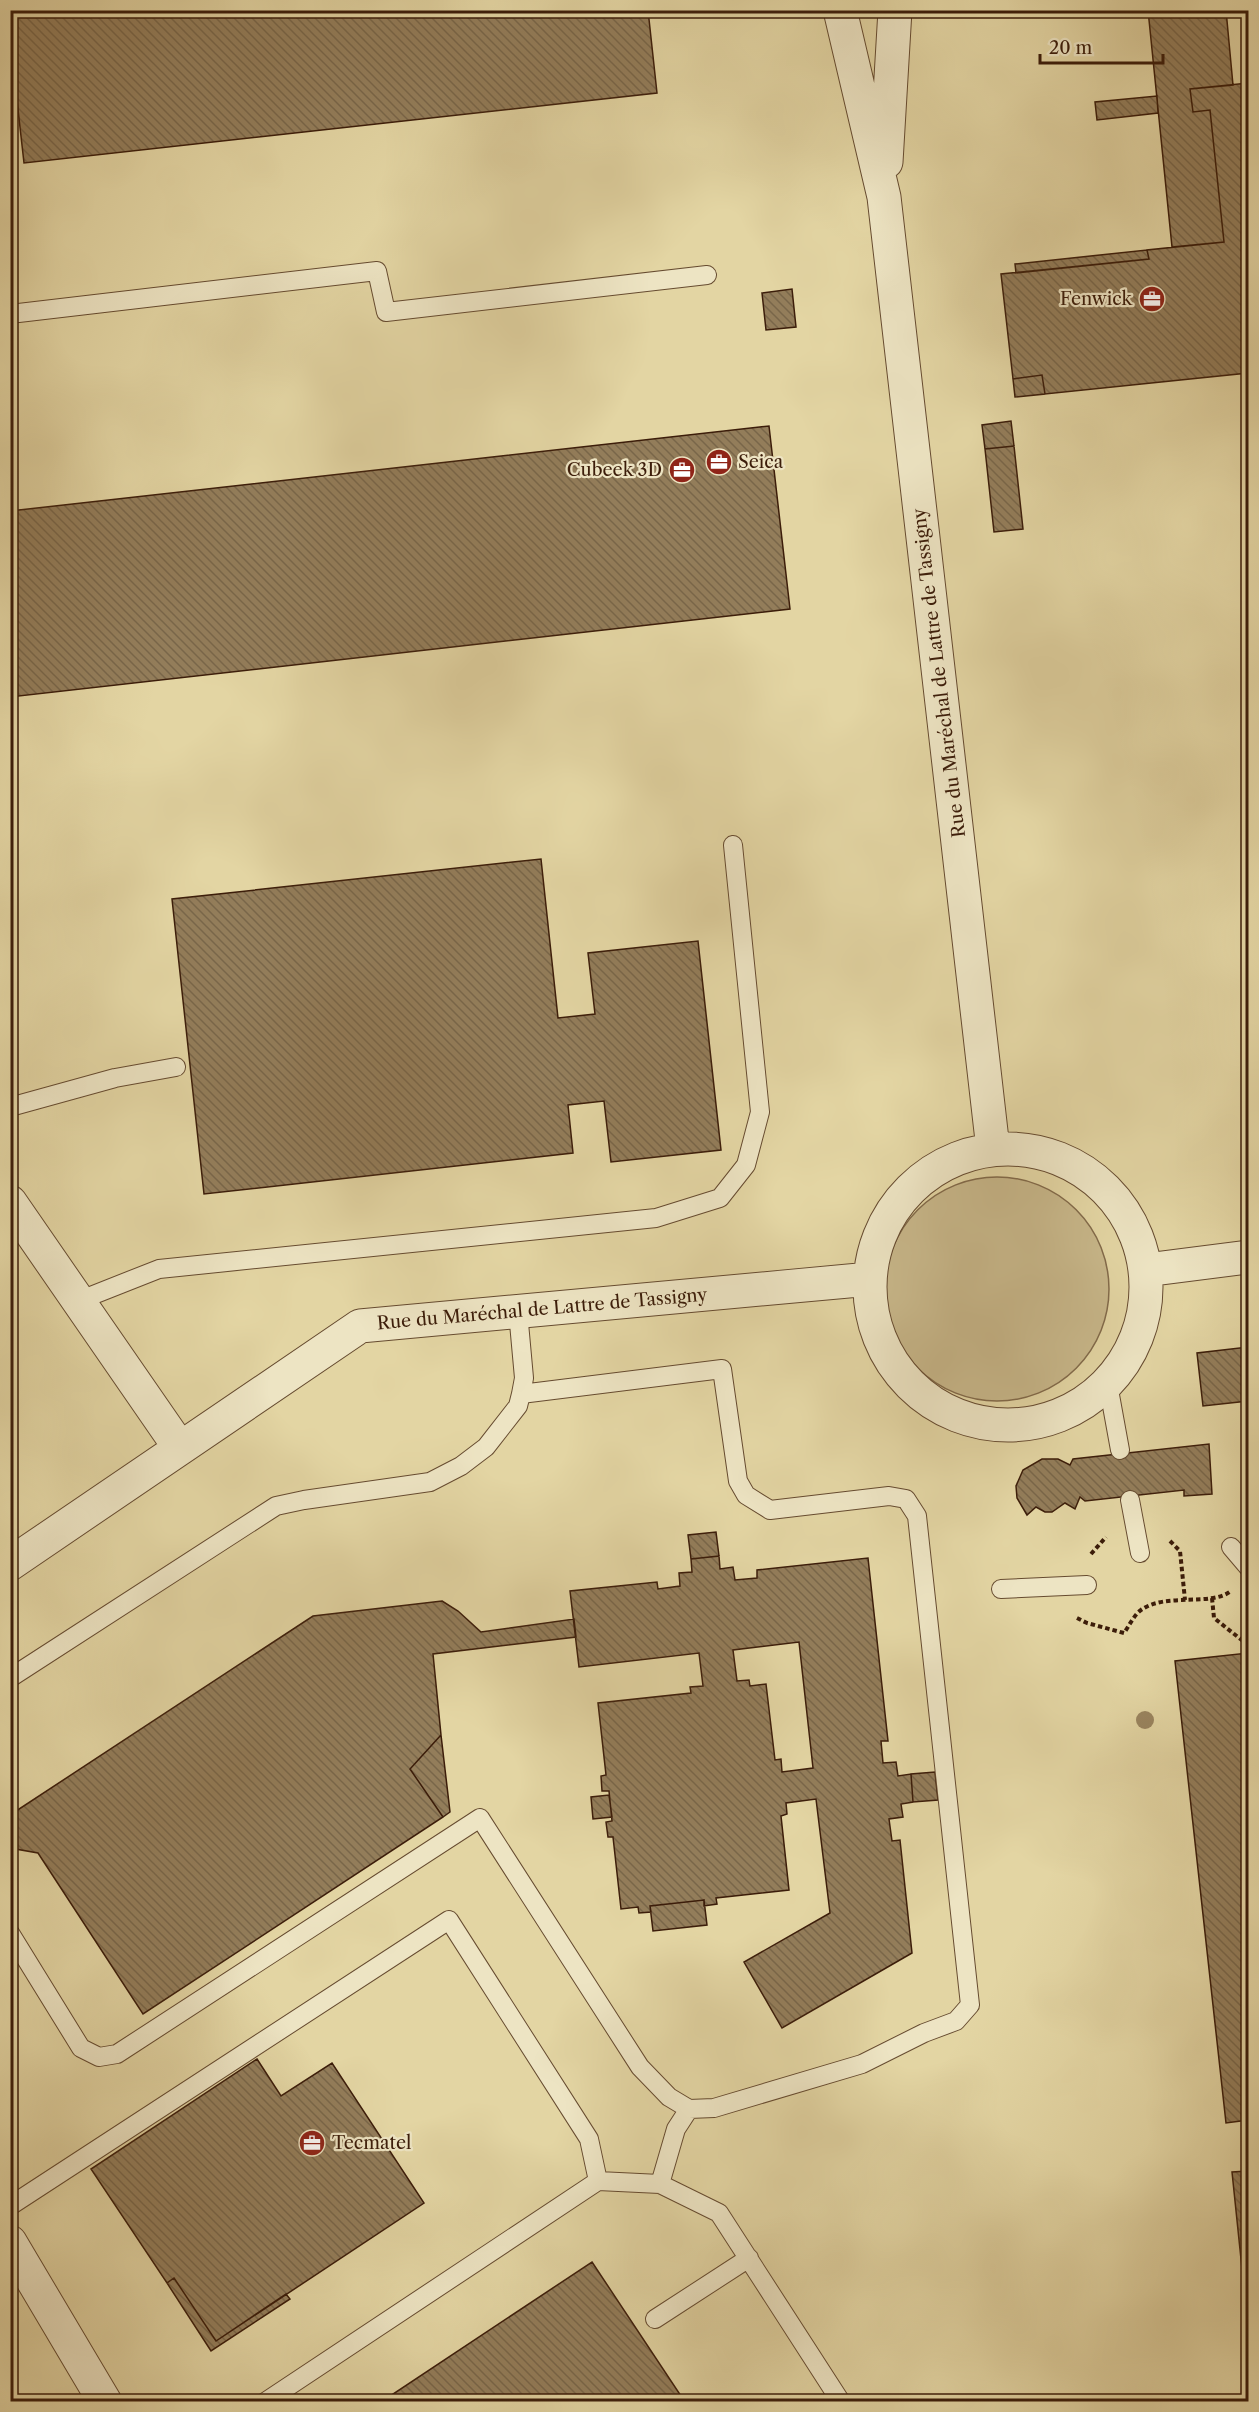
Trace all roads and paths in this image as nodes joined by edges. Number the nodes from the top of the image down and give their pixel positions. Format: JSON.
{"nodes":[{"id":1,"x":840,"y":10,"type":"edge"},
{"id":2,"x":895,"y":10,"type":"edge"},
{"id":3,"x":884,"y":197,"type":"junction"},
{"id":4,"x":707,"y":275,"type":"dead end"},
{"id":5,"x":10,"y":314,"type":"edge"},
{"id":6,"x":733,"y":845,"type":"dead end"},
{"id":7,"x":176,"y":1067,"type":"dead end"},
{"id":8,"x":10,"y":1107,"type":"edge"},
{"id":9,"x":993,"y":1149,"type":"junction"},
{"id":10,"x":10,"y":1202,"type":"edge"},
{"id":11,"x":1248,"y":1257,"type":"edge"},
{"id":12,"x":1146,"y":1270,"type":"junction"},
{"id":13,"x":870,"y":1279,"type":"junction"},
{"id":14,"x":78,"y":1301,"type":"junction"},
{"id":15,"x":518,"y":1312,"type":"junction"},
{"id":16,"x":1108,"y":1384,"type":"junction"},
{"id":17,"x":521,"y":1394,"type":"junction"},
{"id":18,"x":180,"y":1449,"type":"junction"},
{"id":19,"x":1120,"y":1450,"type":"dead end"},
{"id":20,"x":1130,"y":1500,"type":"joint"},
{"id":21,"x":1231,"y":1546,"type":"dead end"},
{"id":22,"x":1140,"y":1553,"type":"dead end"},
{"id":23,"x":10,"y":1564,"type":"edge"},
{"id":24,"x":1248,"y":1567,"type":"edge"},
{"id":25,"x":1078,"y":1586,"type":"junction"},
{"id":26,"x":1236,"y":1587,"type":"dead end"},
{"id":27,"x":1001,"y":1589,"type":"dead end"},
{"id":28,"x":1212,"y":1598,"type":"junction"},
{"id":29,"x":1248,"y":1645,"type":"edge"},
{"id":30,"x":10,"y":1678,"type":"edge"},
{"id":31,"x":10,"y":1933,"type":"edge"},
{"id":32,"x":689,"y":2109,"type":"junction"},
{"id":33,"x":598,"y":2181,"type":"junction"},
{"id":34,"x":660,"y":2184,"type":"junction"},
{"id":35,"x":10,"y":2206,"type":"edge"},
{"id":36,"x":10,"y":2242,"type":"edge"},
{"id":37,"x":749,"y":2258,"type":"junction"},
{"id":38,"x":655,"y":2319,"type":"dead end"},
{"id":39,"x":105,"y":2402,"type":"edge"},
{"id":40,"x":265,"y":2402,"type":"edge"},
{"id":41,"x":842,"y":2402,"type":"edge"}],
"edges":[{"from":1,"to":3,"type":"street","name":"Rue du Maréchal de Lattre de Tassigny"},
{"from":2,"to":3,"type":"street","name":"Rue du Maréchal de Lattre de Tassigny"},
{"from":3,"to":9,"type":"street","name":"Rue du Maréchal de Lattre de Tassigny"},
{"from":4,"to":5,"type":"lane"},
{"from":6,"to":14,"type":"lane"},
{"from":7,"to":8,"type":"lane"},
{"from":9,"to":12,"type":"street"},
{"from":9,"to":13,"type":"street"},
{"from":10,"to":14,"type":"street"},
{"from":11,"to":12,"type":"street"},
{"from":12,"to":16,"type":"street"},
{"from":13,"to":15,"type":"street","name":"Rue du Maréchal de Lattre de Tassigny"},
{"from":13,"to":16,"type":"street"},
{"from":14,"to":18,"type":"street"},
{"from":15,"to":17,"type":"lane"},
{"from":15,"to":18,"type":"street","name":"Rue du Maréchal de Lattre de Tassigny"},
{"from":16,"to":19,"type":"lane"},
{"from":17,"to":30,"type":"lane"},
{"from":17,"to":32,"type":"lane"},
{"from":18,"to":23,"type":"street","name":"Rue du Maréchal de Lattre de Tassigny"},
{"from":20,"to":22,"type":"lane"},
{"from":20,"to":25,"type":"path"},
{"from":21,"to":24,"type":"lane"},
{"from":25,"to":27,"type":"lane"},
{"from":25,"to":28,"type":"path"},
{"from":26,"to":28,"type":"path"},
{"from":28,"to":29,"type":"path"},
{"from":31,"to":32,"type":"lane"},
{"from":32,"to":34,"type":"lane"},
{"from":33,"to":34,"type":"lane"},
{"from":33,"to":35,"type":"lane"},
{"from":33,"to":40,"type":"lane"},
{"from":34,"to":37,"type":"lane"},
{"from":36,"to":39,"type":"street"},
{"from":37,"to":38,"type":"lane"},
{"from":37,"to":41,"type":"lane"}]}
